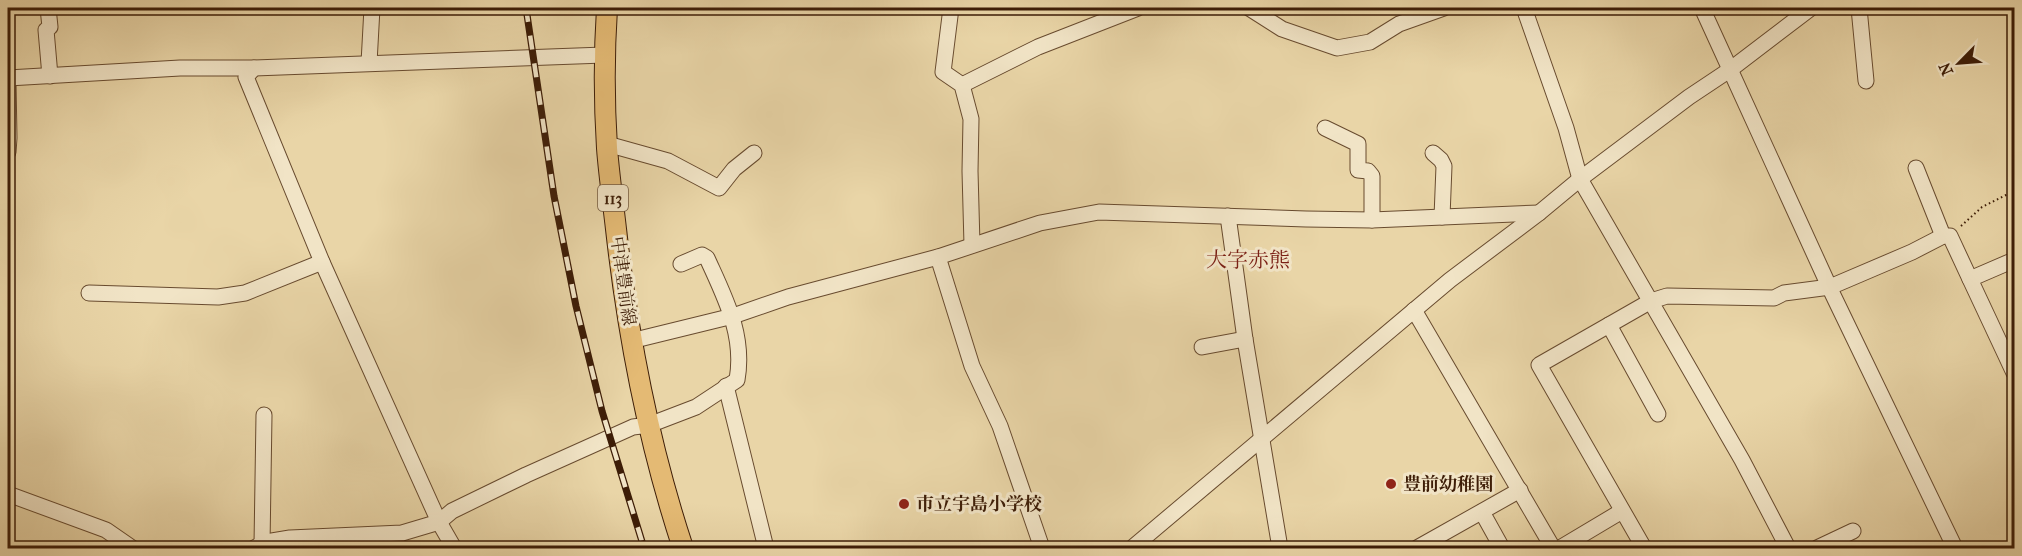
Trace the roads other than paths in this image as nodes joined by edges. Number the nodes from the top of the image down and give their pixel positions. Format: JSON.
{"nodes":[{"id":1,"x":48,"y":8,"type":"edge"},
{"id":2,"x":372,"y":8,"type":"edge"},
{"id":3,"x":607,"y":8,"type":"edge"},
{"id":4,"x":951,"y":8,"type":"edge"},
{"id":5,"x":1138,"y":8,"type":"edge"},
{"id":6,"x":1249,"y":8,"type":"edge"},
{"id":7,"x":1444,"y":8,"type":"edge"},
{"id":8,"x":1524,"y":8,"type":"edge"},
{"id":9,"x":1702,"y":8,"type":"edge"},
{"id":10,"x":1811,"y":8,"type":"edge"},
{"id":11,"x":1859,"y":8,"type":"edge"},
{"id":12,"x":604,"y":55,"type":"junction"},
{"id":13,"x":369,"y":63,"type":"junction"},
{"id":14,"x":254,"y":68,"type":"junction"},
{"id":15,"x":1731,"y":69,"type":"junction"},
{"id":16,"x":50,"y":76,"type":"junction"},
{"id":17,"x":8,"y":81,"type":"edge"},
{"id":18,"x":1866,"y":81,"type":"dead end"},
{"id":19,"x":962,"y":85,"type":"junction"},
{"id":20,"x":1325,"y":128,"type":"dead end"},
{"id":21,"x":607,"y":144,"type":"junction"},
{"id":22,"x":8,"y":152,"type":"edge"},
{"id":23,"x":754,"y":153,"type":"dead end"},
{"id":24,"x":1433,"y":153,"type":"dead end"},
{"id":25,"x":1916,"y":168,"type":"dead end"},
{"id":26,"x":1580,"y":179,"type":"junction"},
{"id":27,"x":1539,"y":213,"type":"junction"},
{"id":28,"x":1228,"y":216,"type":"junction"},
{"id":29,"x":1442,"y":217,"type":"junction"},
{"id":30,"x":1372,"y":220,"type":"junction"},
{"id":31,"x":1946,"y":236,"type":"junction"},
{"id":32,"x":972,"y":245,"type":"junction"},
{"id":33,"x":938,"y":257,"type":"junction"},
{"id":34,"x":2014,"y":260,"type":"edge"},
{"id":35,"x":322,"y":262,"type":"junction"},
{"id":36,"x":681,"y":264,"type":"dead end"},
{"id":37,"x":1970,"y":279,"type":"junction"},
{"id":38,"x":1830,"y":287,"type":"junction"},
{"id":39,"x":89,"y":293,"type":"dead end"},
{"id":40,"x":1651,"y":301,"type":"junction"},
{"id":41,"x":1414,"y":310,"type":"junction"},
{"id":42,"x":733,"y":316,"type":"junction"},
{"id":43,"x":1609,"y":325,"type":"junction"},
{"id":44,"x":1245,"y":339,"type":"junction"},
{"id":45,"x":632,"y":341,"type":"junction"},
{"id":46,"x":1202,"y":347,"type":"dead end"},
{"id":47,"x":2014,"y":373,"type":"edge"},
{"id":48,"x":726,"y":386,"type":"junction"},
{"id":49,"x":264,"y":414,"type":"dead end"},
{"id":50,"x":1658,"y":414,"type":"dead end"},
{"id":51,"x":649,"y":425,"type":"junction"},
{"id":52,"x":1261,"y":438,"type":"junction"},
{"id":53,"x":1520,"y":490,"type":"junction"},
{"id":54,"x":8,"y":494,"type":"edge"},
{"id":55,"x":1623,"y":511,"type":"junction"},
{"id":56,"x":1482,"y":512,"type":"junction"},
{"id":57,"x":439,"y":522,"type":"junction"},
{"id":58,"x":1853,"y":531,"type":"dead end"},
{"id":59,"x":302,"y":543,"type":"edge"},
{"id":60,"x":258,"y":547,"type":"edge"},
{"id":61,"x":132,"y":549,"type":"edge"},
{"id":62,"x":454,"y":549,"type":"edge"},
{"id":63,"x":683,"y":549,"type":"edge"},
{"id":64,"x":766,"y":549,"type":"edge"},
{"id":65,"x":1042,"y":549,"type":"edge"},
{"id":66,"x":1132,"y":549,"type":"edge"},
{"id":67,"x":1280,"y":549,"type":"edge"},
{"id":68,"x":1417,"y":549,"type":"edge"},
{"id":69,"x":1502,"y":549,"type":"edge"},
{"id":70,"x":1553,"y":549,"type":"edge"},
{"id":71,"x":1560,"y":549,"type":"edge"},
{"id":72,"x":1644,"y":549,"type":"edge"},
{"id":73,"x":1788,"y":549,"type":"edge"},
{"id":74,"x":1817,"y":549,"type":"edge"},
{"id":75,"x":1955,"y":549,"type":"edge"}],
"edges":[{"from":1,"to":16,"type":"street"},
{"from":2,"to":13,"type":"street"},
{"from":3,"to":12,"type":"main road","name":"中津豊前線","number":"113"},
{"from":4,"to":19,"type":"street"},
{"from":5,"to":19,"type":"street"},
{"from":6,"to":7,"type":"street"},
{"from":8,"to":26,"type":"street"},
{"from":9,"to":15,"type":"street"},
{"from":10,"to":15,"type":"street"},
{"from":11,"to":18,"type":"street"},
{"from":12,"to":13,"type":"street"},
{"from":12,"to":21,"type":"main road","name":"中津豊前線","number":"113"},
{"from":13,"to":14,"type":"street"},
{"from":14,"to":16,"type":"street"},
{"from":14,"to":35,"type":"street"},
{"from":15,"to":26,"type":"street"},
{"from":15,"to":38,"type":"street"},
{"from":16,"to":17,"type":"street"},
{"from":17,"to":22,"type":"street"},
{"from":19,"to":32,"type":"street"},
{"from":20,"to":30,"type":"street"},
{"from":21,"to":23,"type":"street"},
{"from":21,"to":45,"type":"main road","name":"中津豊前線","number":"113"},
{"from":24,"to":29,"type":"street"},
{"from":25,"to":31,"type":"street"},
{"from":26,"to":27,"type":"street"},
{"from":26,"to":40,"type":"street"},
{"from":27,"to":29,"type":"street"},
{"from":27,"to":41,"type":"street"},
{"from":28,"to":30,"type":"street"},
{"from":28,"to":32,"type":"street"},
{"from":28,"to":44,"type":"street"},
{"from":29,"to":30,"type":"street"},
{"from":31,"to":37,"type":"street"},
{"from":31,"to":38,"type":"street"},
{"from":32,"to":33,"type":"street"},
{"from":33,"to":42,"type":"street"},
{"from":33,"to":65,"type":"street"},
{"from":34,"to":37,"type":"street"},
{"from":35,"to":39,"type":"street"},
{"from":35,"to":57,"type":"street"},
{"from":36,"to":42,"type":"street"},
{"from":37,"to":47,"type":"street"},
{"from":38,"to":40,"type":"street"},
{"from":38,"to":75,"type":"street"},
{"from":40,"to":43,"type":"street"},
{"from":40,"to":73,"type":"street"},
{"from":41,"to":52,"type":"street"},
{"from":41,"to":53,"type":"street"},
{"from":42,"to":45,"type":"street"},
{"from":42,"to":48,"type":"street"},
{"from":43,"to":50,"type":"street"},
{"from":43,"to":55,"type":"street"},
{"from":44,"to":46,"type":"street"},
{"from":44,"to":52,"type":"street"},
{"from":45,"to":51,"type":"main road","name":"中津豊前線","number":"113"},
{"from":48,"to":51,"type":"street"},
{"from":48,"to":64,"type":"street"},
{"from":49,"to":60,"type":"street"},
{"from":51,"to":57,"type":"street"},
{"from":51,"to":63,"type":"main road","name":"中津豊前線","number":"113"},
{"from":52,"to":66,"type":"street"},
{"from":52,"to":67,"type":"street"},
{"from":53,"to":56,"type":"street"},
{"from":53,"to":70,"type":"street"},
{"from":54,"to":61,"type":"street"},
{"from":55,"to":71,"type":"street"},
{"from":55,"to":72,"type":"street"},
{"from":56,"to":68,"type":"street"},
{"from":56,"to":69,"type":"street"},
{"from":57,"to":59,"type":"street"},
{"from":57,"to":62,"type":"street"},
{"from":58,"to":74,"type":"street"},
{"from":59,"to":60,"type":"street"}]}
